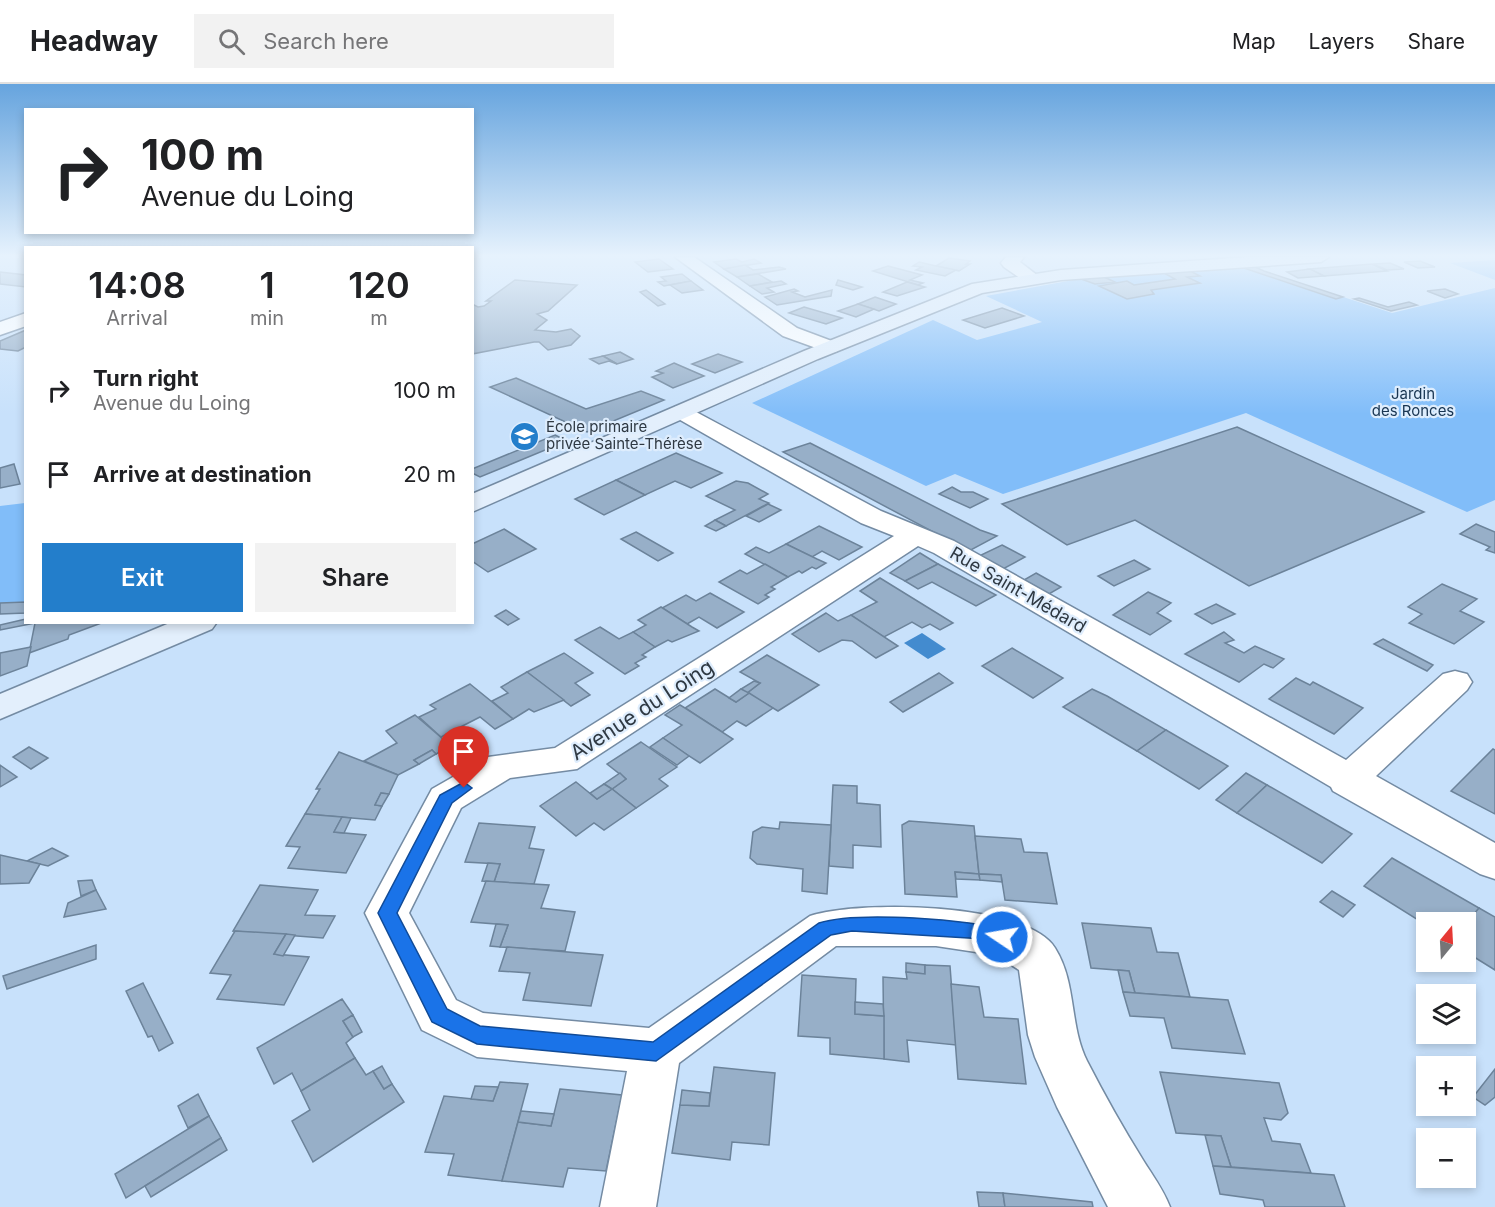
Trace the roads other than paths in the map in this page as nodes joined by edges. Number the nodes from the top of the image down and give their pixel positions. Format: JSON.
{"nodes":[{"id":1,"x":758,"y":309,"type":"edge"},
{"id":2,"x":923,"y":309,"type":"edge"},
{"id":3,"x":24,"y":320,"type":"edge"},
{"id":4,"x":0,"y":329,"type":"edge"},
{"id":5,"x":830,"y":346,"type":"junction"},
{"id":6,"x":682,"y":412,"type":"junction"},
{"id":7,"x":474,"y":503,"type":"edge"},
{"id":8,"x":916,"y":535,"type":"junction"},
{"id":9,"x":196,"y":624,"type":"edge"},
{"id":10,"x":1455,"y":682,"type":"dead end"},
{"id":11,"x":0,"y":707,"type":"edge"},
{"id":12,"x":1347,"y":781,"type":"junction"},
{"id":13,"x":1495,"y":863,"type":"edge"},
{"id":14,"x":656,"y":1051,"type":"junction"},
{"id":15,"x":628,"y":1207,"type":"edge"},
{"id":16,"x":1142,"y":1207,"type":"edge"}],
"edges":[{"from":1,"to":5,"type":"street"},
{"from":2,"to":5,"type":"street"},
{"from":3,"to":4,"type":"street"},
{"from":5,"to":6,"type":"street"},
{"from":6,"to":7,"type":"street"},
{"from":6,"to":8,"type":"street","name":"Rue Saint-Médard"},
{"from":8,"to":12,"type":"street","name":"Rue Saint-Médard"},
{"from":8,"to":14,"type":"street","name":"Avenue du Loing"},
{"from":9,"to":11,"type":"street"},
{"from":10,"to":12,"type":"street"},
{"from":12,"to":13,"type":"street","name":"Rue Saint-Médard"},
{"from":14,"to":15,"type":"street"},
{"from":14,"to":16,"type":"street"}]}
